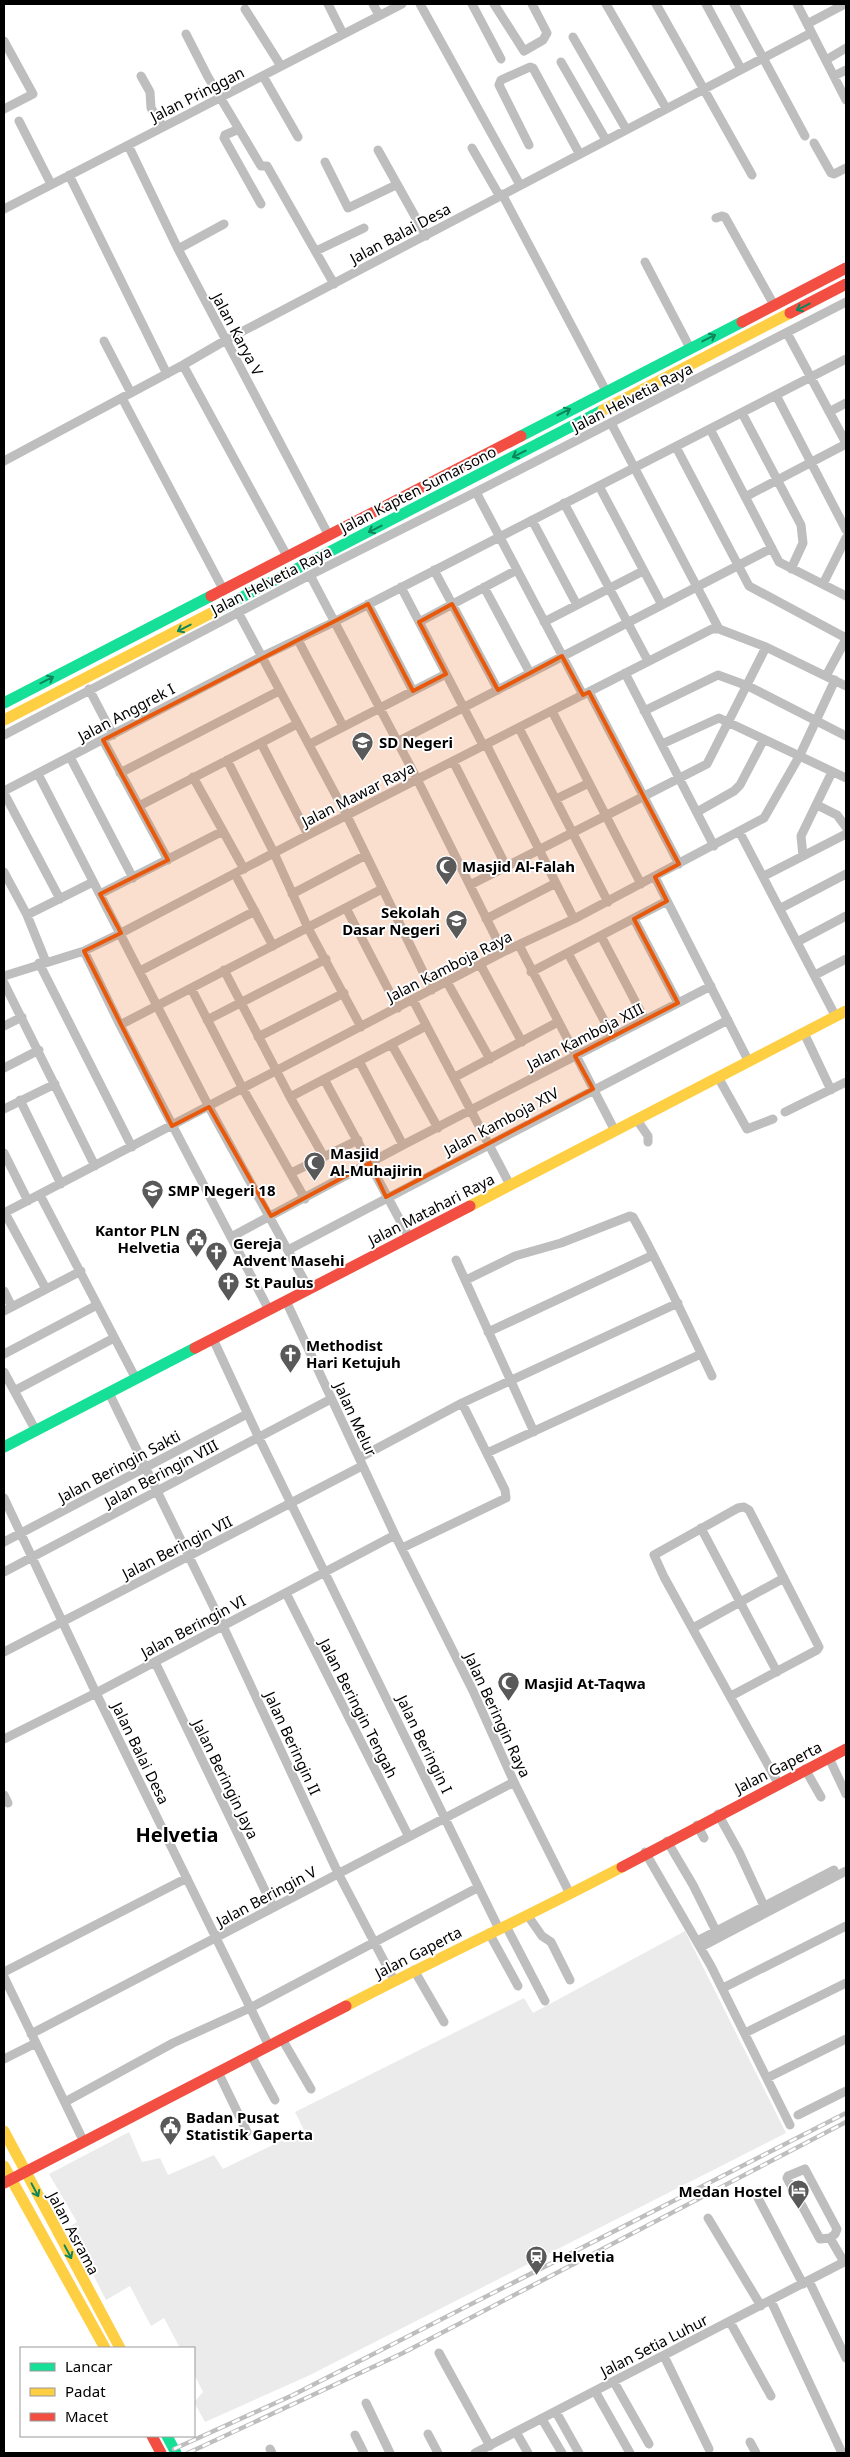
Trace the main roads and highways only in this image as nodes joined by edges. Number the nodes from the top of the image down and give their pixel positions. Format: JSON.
{"nodes":[{"id":1,"x":846,"y":268,"type":"edge"},
{"id":2,"x":846,"y":284,"type":"edge"},
{"id":3,"x":535,"y":428,"type":"junction"},
{"id":4,"x":542,"y":442,"type":"junction"},
{"id":5,"x":4,"y":703,"type":"edge"},
{"id":6,"x":4,"y":720,"type":"edge"},
{"id":7,"x":841,"y":1014,"type":"edge"},
{"id":8,"x":4,"y":1447,"type":"edge"},
{"id":9,"x":846,"y":1749,"type":"edge"},
{"id":10,"x":4,"y":2131,"type":"edge"},
{"id":11,"x":4,"y":2166,"type":"edge"},
{"id":12,"x":24,"y":2171,"type":"junction"},
{"id":13,"x":7,"y":2181,"type":"edge"},
{"id":14,"x":104,"y":2347,"type":"edge"},
{"id":15,"x":119,"y":2347,"type":"edge"},
{"id":16,"x":153,"y":2437,"type":"edge"},
{"id":17,"x":168,"y":2437,"type":"edge"},
{"id":18,"x":161,"y":2453,"type":"edge"},
{"id":19,"x":176,"y":2453,"type":"edge"}],
"edges":[{"from":3,"to":1,"type":"main road","name":"Jalan Kapten Sumarsono","one_way":true},
{"from":2,"to":4,"type":"main road","name":"Jalan Kapten Sumarsono","one_way":true},
{"from":3,"to":4,"type":"main road"},
{"from":5,"to":3,"type":"main road","name":"Jalan Kapten Sumarsono","one_way":true},
{"from":4,"to":6,"type":"main road","name":"Jalan Kapten Sumarsono","one_way":true},
{"from":7,"to":8,"type":"main road","name":"Jalan Matahari Raya"},
{"from":9,"to":12,"type":"main road","name":"Jalan Gaperta"},
{"from":10,"to":12,"type":"main road","name":"Jalan Asrama"},
{"from":11,"to":13,"type":"main road","name":"Jalan Asrama"},
{"from":12,"to":13,"type":"main road","name":"Jalan Gaperta"},
{"from":12,"to":15,"type":"main road","name":"Jalan Asrama","one_way":true},
{"from":13,"to":14,"type":"main road","name":"Jalan Asrama"},
{"from":16,"to":18,"type":"main road"},
{"from":17,"to":19,"type":"main road"}]}
